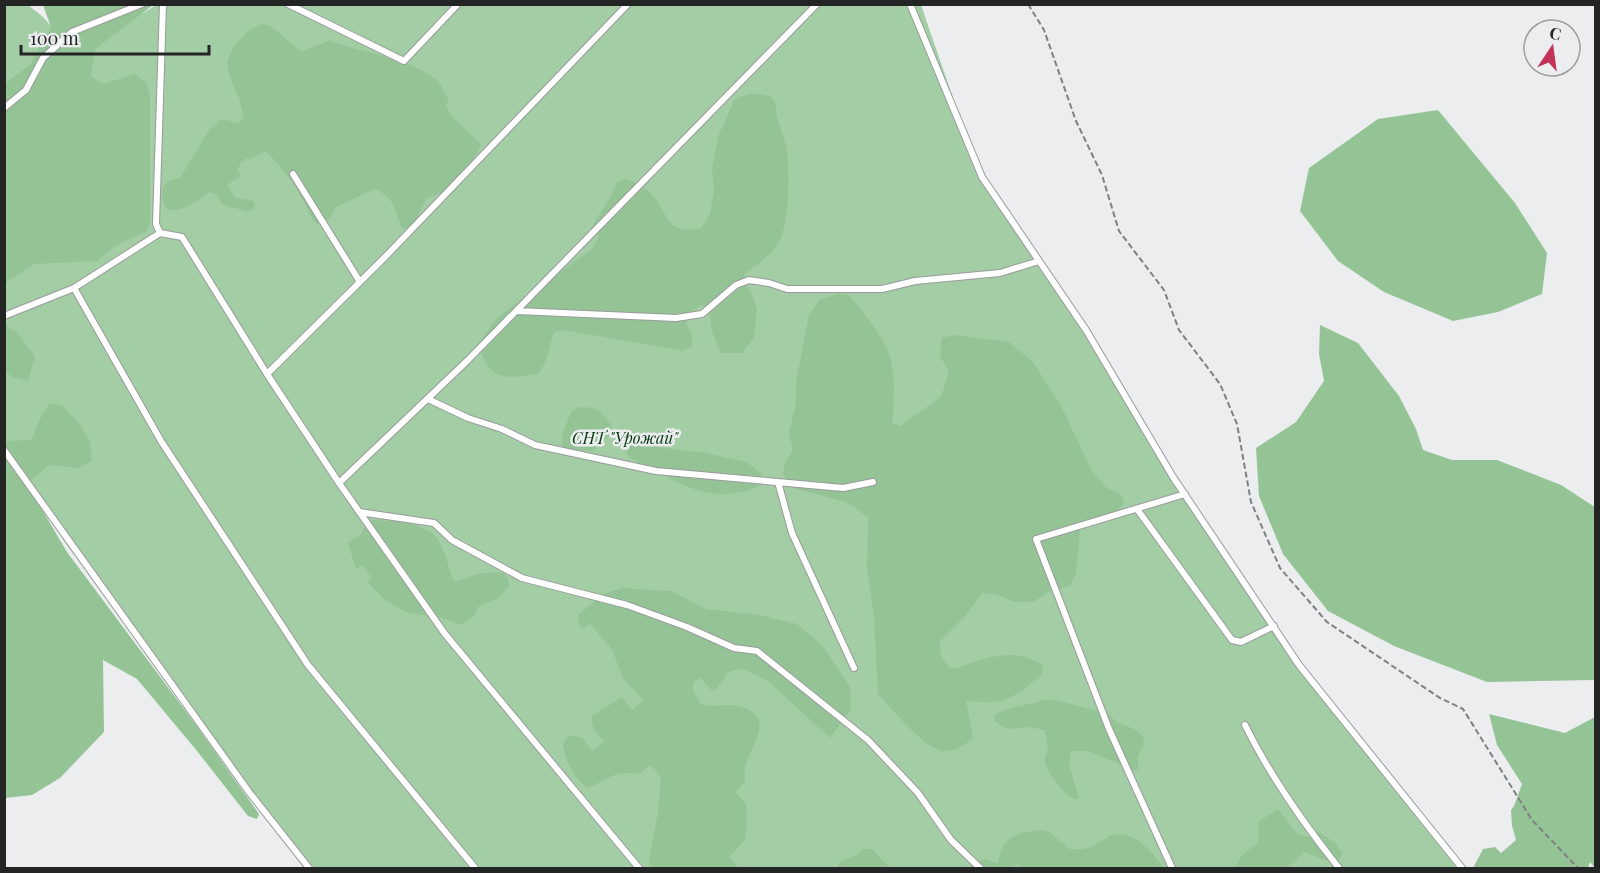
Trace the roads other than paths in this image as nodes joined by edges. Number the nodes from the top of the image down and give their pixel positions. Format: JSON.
{"nodes":[{"id":1,"x":142,"y":4,"type":"edge"},
{"id":2,"x":163,"y":4,"type":"edge"},
{"id":3,"x":288,"y":4,"type":"edge"},
{"id":4,"x":458,"y":4,"type":"edge"},
{"id":5,"x":628,"y":4,"type":"edge"},
{"id":6,"x":817,"y":4,"type":"edge"},
{"id":7,"x":910,"y":4,"type":"edge"},
{"id":8,"x":4,"y":108,"type":"edge"},
{"id":9,"x":293,"y":174,"type":"dead end"},
{"id":10,"x":160,"y":233,"type":"junction"},
{"id":11,"x":1039,"y":261,"type":"junction"},
{"id":12,"x":360,"y":282,"type":"junction"},
{"id":13,"x":74,"y":288,"type":"junction"},
{"id":14,"x":517,"y":311,"type":"junction"},
{"id":15,"x":4,"y":316,"type":"edge"},
{"id":16,"x":267,"y":374,"type":"junction"},
{"id":17,"x":428,"y":399,"type":"junction"},
{"id":18,"x":4,"y":450,"type":"edge"},
{"id":19,"x":778,"y":482,"type":"junction"},
{"id":20,"x":873,"y":482,"type":"dead end"},
{"id":21,"x":339,"y":483,"type":"junction"},
{"id":22,"x":1185,"y":494,"type":"junction"},
{"id":23,"x":1137,"y":509,"type":"junction"},
{"id":24,"x":359,"y":512,"type":"junction"},
{"id":25,"x":1274,"y":627,"type":"junction"},
{"id":26,"x":854,"y":668,"type":"dead end"},
{"id":27,"x":1245,"y":725,"type":"dead end"},
{"id":28,"x":309,"y":868,"type":"edge"},
{"id":29,"x":475,"y":868,"type":"edge"},
{"id":30,"x":639,"y":868,"type":"edge"},
{"id":31,"x":980,"y":868,"type":"edge"},
{"id":32,"x":1172,"y":868,"type":"edge"},
{"id":33,"x":1340,"y":868,"type":"edge"},
{"id":34,"x":1462,"y":868,"type":"edge"}],
"edges":[{"from":1,"to":8,"type":"lane"},
{"from":2,"to":10,"type":"lane"},
{"from":3,"to":4,"type":"lane"},
{"from":5,"to":12,"type":"lane"},
{"from":6,"to":14,"type":"lane"},
{"from":7,"to":11,"type":"lane"},
{"from":9,"to":12,"type":"lane"},
{"from":10,"to":13,"type":"lane"},
{"from":10,"to":16,"type":"lane"},
{"from":11,"to":14,"type":"lane"},
{"from":11,"to":22,"type":"lane"},
{"from":12,"to":16,"type":"lane"},
{"from":13,"to":15,"type":"lane"},
{"from":13,"to":29,"type":"lane"},
{"from":14,"to":17,"type":"lane"},
{"from":16,"to":21,"type":"lane"},
{"from":17,"to":19,"type":"lane"},
{"from":17,"to":21,"type":"lane"},
{"from":18,"to":28,"type":"lane"},
{"from":19,"to":20,"type":"lane"},
{"from":19,"to":26,"type":"lane"},
{"from":21,"to":24,"type":"lane"},
{"from":22,"to":23,"type":"lane"},
{"from":22,"to":25,"type":"lane"},
{"from":23,"to":25,"type":"lane"},
{"from":23,"to":32,"type":"lane"},
{"from":24,"to":30,"type":"lane"},
{"from":24,"to":31,"type":"lane"},
{"from":25,"to":34,"type":"lane"},
{"from":27,"to":33,"type":"lane"}]}
